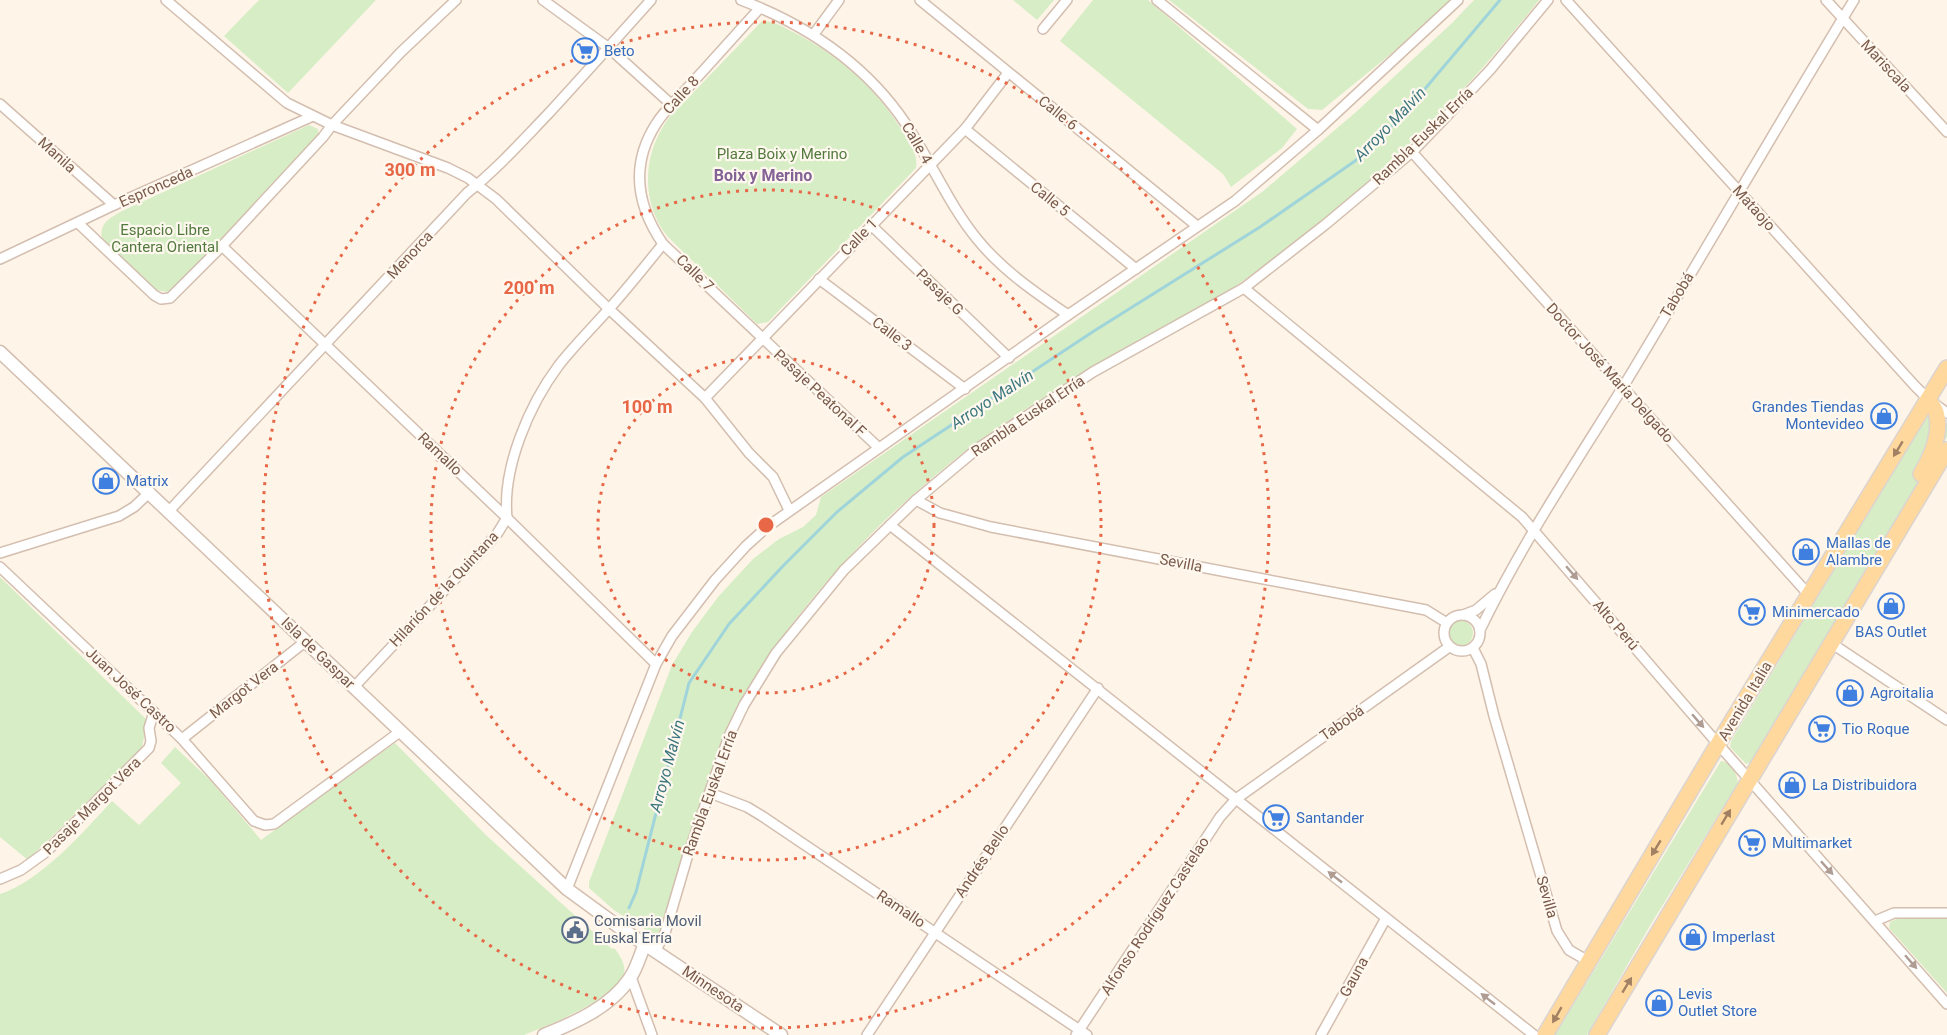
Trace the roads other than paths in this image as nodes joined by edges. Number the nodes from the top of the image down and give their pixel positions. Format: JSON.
{"nodes":[{"id":1,"x":166,"y":0,"type":"edge"},
{"id":2,"x":456,"y":0,"type":"edge"},
{"id":3,"x":543,"y":0,"type":"edge"},
{"id":4,"x":651,"y":0,"type":"edge"},
{"id":5,"x":839,"y":0,"type":"edge"},
{"id":6,"x":920,"y":0,"type":"edge"},
{"id":7,"x":1067,"y":0,"type":"edge"},
{"id":8,"x":1157,"y":0,"type":"edge"},
{"id":9,"x":1458,"y":0,"type":"edge"},
{"id":10,"x":1548,"y":0,"type":"edge"},
{"id":11,"x":1566,"y":0,"type":"edge"},
{"id":12,"x":1826,"y":0,"type":"edge"},
{"id":13,"x":1854,"y":0,"type":"edge"},
{"id":14,"x":746,"y":1,"type":"edge"},
{"id":15,"x":760,"y":8,"type":"junction"},
{"id":16,"x":1843,"y":19,"type":"junction"},
{"id":17,"x":1043,"y":29,"type":"dead end"},
{"id":18,"x":814,"y":34,"type":"junction"},
{"id":19,"x":609,"y":48,"type":"junction"},
{"id":20,"x":1008,"y":73,"type":"junction"},
{"id":21,"x":0,"y":104,"type":"edge"},
{"id":22,"x":672,"y":105,"type":"junction"},
{"id":23,"x":313,"y":116,"type":"junction"},
{"id":24,"x":332,"y":125,"type":"junction"},
{"id":25,"x":965,"y":129,"type":"junction"},
{"id":26,"x":1318,"y":130,"type":"junction"},
{"id":27,"x":1947,"y":132,"type":"edge"},
{"id":28,"x":1412,"y":152,"type":"junction"},
{"id":29,"x":930,"y":165,"type":"junction"},
{"id":30,"x":477,"y":185,"type":"junction"},
{"id":31,"x":1739,"y":191,"type":"junction"},
{"id":32,"x":641,"y":199,"type":"joint"},
{"id":33,"x":114,"y":205,"type":"junction"},
{"id":34,"x":78,"y":223,"type":"junction"},
{"id":35,"x":871,"y":225,"type":"junction"},
{"id":36,"x":1197,"y":226,"type":"junction"},
{"id":37,"x":663,"y":244,"type":"junction"},
{"id":38,"x":222,"y":246,"type":"junction"},
{"id":39,"x":0,"y":259,"type":"edge"},
{"id":40,"x":1136,"y":269,"type":"junction"},
{"id":41,"x":819,"y":279,"type":"junction"},
{"id":42,"x":1244,"y":288,"type":"junction"},
{"id":43,"x":609,"y":309,"type":"junction"},
{"id":44,"x":1068,"y":315,"type":"junction"},
{"id":45,"x":762,"y":338,"type":"junction"},
{"id":46,"x":326,"y":345,"type":"junction"},
{"id":47,"x":0,"y":352,"type":"edge"},
{"id":48,"x":1009,"y":358,"type":"junction"},
{"id":49,"x":1947,"y":368,"type":"edge"},
{"id":50,"x":1622,"y":387,"type":"junction"},
{"id":51,"x":965,"y":390,"type":"junction"},
{"id":52,"x":705,"y":398,"type":"junction"},
{"id":53,"x":1928,"y":399,"type":"junction"},
{"id":54,"x":1947,"y":413,"type":"edge"},
{"id":55,"x":879,"y":448,"type":"junction"},
{"id":56,"x":1947,"y":450,"type":"edge"},
{"id":57,"x":150,"y":492,"type":"junction"},
{"id":58,"x":916,"y":500,"type":"junction"},
{"id":59,"x":789,"y":510,"type":"junction"},
{"id":60,"x":169,"y":511,"type":"junction"},
{"id":61,"x":507,"y":518,"type":"junction"},
{"id":62,"x":891,"y":525,"type":"junction"},
{"id":63,"x":1533,"y":529,"type":"junction"},
{"id":64,"x":1893,"y":539,"type":"junction"},
{"id":65,"x":0,"y":553,"type":"edge"},
{"id":66,"x":0,"y":567,"type":"edge"},
{"id":67,"x":1499,"y":590,"type":"junction"},
{"id":68,"x":1809,"y":595,"type":"junction"},
{"id":69,"x":1462,"y":615,"type":"junction"},
{"id":70,"x":1447,"y":623,"type":"junction"},
{"id":71,"x":1480,"y":630,"type":"junction"},
{"id":72,"x":306,"y":641,"type":"junction"},
{"id":73,"x":1831,"y":643,"type":"junction"},
{"id":74,"x":1449,"y":647,"type":"junction"},
{"id":75,"x":1473,"y":648,"type":"junction"},
{"id":76,"x":656,"y":664,"type":"junction"},
{"id":77,"x":354,"y":687,"type":"junction"},
{"id":78,"x":1098,"y":688,"type":"junction"},
{"id":79,"x":154,"y":712,"type":"junction"},
{"id":80,"x":1947,"y":720,"type":"edge"},
{"id":81,"x":401,"y":731,"type":"junction"},
{"id":82,"x":182,"y":739,"type":"junction"},
{"id":83,"x":1718,"y":744,"type":"junction"},
{"id":84,"x":1749,"y":779,"type":"junction"},
{"id":85,"x":710,"y":793,"type":"junction"},
{"id":86,"x":1236,"y":799,"type":"junction"},
{"id":87,"x":0,"y":879,"type":"edge"},
{"id":88,"x":567,"y":888,"type":"junction"},
{"id":89,"x":1947,"y":913,"type":"edge"},
{"id":90,"x":1386,"y":918,"type":"junction"},
{"id":91,"x":1875,"y":921,"type":"junction"},
{"id":92,"x":935,"y":931,"type":"junction"},
{"id":93,"x":650,"y":947,"type":"junction"},
{"id":94,"x":1588,"y":961,"type":"junction"},
{"id":95,"x":631,"y":977,"type":"junction"},
{"id":96,"x":1947,"y":1004,"type":"edge"},
{"id":97,"x":1081,"y":1033,"type":"edge"},
{"id":98,"x":544,"y":1035,"type":"edge"},
{"id":99,"x":652,"y":1035,"type":"edge"},
{"id":100,"x":782,"y":1035,"type":"edge"},
{"id":101,"x":867,"y":1035,"type":"edge"},
{"id":102,"x":1321,"y":1035,"type":"edge"},
{"id":103,"x":1534,"y":1035,"type":"edge"},
{"id":104,"x":1545,"y":1035,"type":"edge"},
{"id":105,"x":1597,"y":1035,"type":"edge"}],
"edges":[{"from":1,"to":23,"type":"street"},
{"from":2,"to":24,"type":"street"},
{"from":3,"to":19,"type":"street"},
{"from":4,"to":19,"type":"street","name":"Menorca"},
{"from":5,"to":18,"type":"street"},
{"from":6,"to":20,"type":"street","name":"Calle 6"},
{"from":7,"to":17,"type":"street"},
{"from":8,"to":26,"type":"street"},
{"from":9,"to":26,"type":"street"},
{"from":10,"to":28,"type":"street","name":"Rambla Euskal Erría"},
{"from":11,"to":31,"type":"street","name":"Mataojo"},
{"from":12,"to":16,"type":"street","name":"Mariscala"},
{"from":13,"to":16,"type":"street","name":"Tabobá"},
{"from":14,"to":15,"type":"street","name":"Calle 4"},
{"from":15,"to":18,"type":"street","name":"Calle 4"},
{"from":15,"to":22,"type":"street","name":"Calle 8"},
{"from":16,"to":27,"type":"street","name":"Mariscala"},
{"from":16,"to":31,"type":"street","name":"Tabobá"},
{"from":18,"to":29,"type":"street","name":"Calle 4"},
{"from":19,"to":22,"type":"street"},
{"from":19,"to":30,"type":"street","name":"Menorca"},
{"from":20,"to":25,"type":"street","name":"Calle 1"},
{"from":20,"to":36,"type":"street","name":"Calle 6"},
{"from":21,"to":33,"type":"street","name":"Manila"},
{"from":22,"to":32,"type":"street","name":"Calle 8"},
{"from":23,"to":24,"type":"street"},
{"from":23,"to":33,"type":"street","name":"Espronceda"},
{"from":24,"to":30,"type":"street"},
{"from":24,"to":38,"type":"street"},
{"from":25,"to":29,"type":"street","name":"Calle 1"},
{"from":25,"to":40,"type":"street","name":"Calle 5"},
{"from":26,"to":36,"type":"street"},
{"from":28,"to":42,"type":"street","name":"Rambla Euskal Erría"},
{"from":28,"to":50,"type":"street","name":"Doctor José María Delgado"},
{"from":29,"to":35,"type":"street","name":"Calle 1"},
{"from":29,"to":44,"type":"street","name":"Calle 4"},
{"from":30,"to":43,"type":"street"},
{"from":30,"to":46,"type":"street","name":"Menorca"},
{"from":31,"to":50,"type":"street","name":"Tabobá"},
{"from":31,"to":53,"type":"street","name":"Mataojo"},
{"from":32,"to":37,"type":"street","name":"Calle 7"},
{"from":33,"to":34,"type":"street","name":"Espronceda"},
{"from":34,"to":38,"type":"street"},
{"from":34,"to":39,"type":"street","name":"Espronceda"},
{"from":35,"to":41,"type":"street","name":"Calle 1"},
{"from":35,"to":48,"type":"street","name":"Pasaje G"},
{"from":36,"to":40,"type":"street"},
{"from":37,"to":43,"type":"street","name":"Hilarión de la Quintana"},
{"from":37,"to":45,"type":"street","name":"Calle 7"},
{"from":38,"to":46,"type":"street","name":"Ramallo"},
{"from":40,"to":44,"type":"street"},
{"from":41,"to":45,"type":"street","name":"Calle 1"},
{"from":41,"to":51,"type":"street","name":"Calle 3"},
{"from":42,"to":58,"type":"street","name":"Rambla Euskal Erría"},
{"from":42,"to":63,"type":"street","name":"Alto Perú"},
{"from":43,"to":52,"type":"street"},
{"from":43,"to":61,"type":"street","name":"Hilarión de la Quintana"},
{"from":44,"to":48,"type":"street"},
{"from":45,"to":52,"type":"street","name":"Calle 1"},
{"from":45,"to":55,"type":"street","name":"Pasaje Peatonal F"},
{"from":46,"to":60,"type":"street","name":"Menorca"},
{"from":46,"to":61,"type":"street","name":"Ramallo"},
{"from":47,"to":57,"type":"street","name":"Isla de Gaspar"},
{"from":48,"to":51,"type":"street"},
{"from":49,"to":53,"type":"main road","name":"Avenida Italia"},
{"from":50,"to":63,"type":"street","name":"Tabobá"},
{"from":50,"to":68,"type":"street","name":"Doctor José María Delgado"},
{"from":51,"to":55,"type":"street"},
{"from":52,"to":59,"type":"street"},
{"from":53,"to":54,"type":"street","name":"Mataojo"},
{"from":53,"to":64,"type":"main road"},
{"from":53,"to":68,"type":"main road","name":"Avenida Italia","one_way":true},
{"from":55,"to":59,"type":"street"},
{"from":56,"to":64,"type":"main road"},
{"from":57,"to":60,"type":"street","name":"Isla de Gaspar"},
{"from":57,"to":65,"type":"street"},
{"from":58,"to":62,"type":"street","name":"Rambla Euskal Erría"},
{"from":58,"to":70,"type":"street","name":"Sevilla"},
{"from":59,"to":76,"type":"street"},
{"from":60,"to":72,"type":"street","name":"Isla de Gaspar"},
{"from":61,"to":76,"type":"street","name":"Ramallo"},
{"from":61,"to":77,"type":"street","name":"Hilarión de la Quintana"},
{"from":62,"to":78,"type":"street"},
{"from":62,"to":85,"type":"street","name":"Rambla Euskal Erría"},
{"from":63,"to":67,"type":"street","name":"Tabobá"},
{"from":63,"to":83,"type":"street","name":"Alto Perú","one_way":true},
{"from":64,"to":73,"type":"main road"},
{"from":66,"to":79,"type":"street","name":"Juan José Castro"},
{"from":67,"to":69,"type":"street","name":"Tabobá"},
{"from":67,"to":71,"type":"street","name":"Tabobá"},
{"from":68,"to":83,"type":"main road","name":"Avenida Italia"},
{"from":69,"to":70,"type":"street","name":"Tabobá"},
{"from":69,"to":71,"type":"street"},
{"from":70,"to":74,"type":"street"},
{"from":71,"to":75,"type":"street","name":"Tabobá"},
{"from":72,"to":77,"type":"street","name":"Isla de Gaspar"},
{"from":72,"to":82,"type":"street","name":"Margot Vera"},
{"from":73,"to":80,"type":"street"},
{"from":73,"to":84,"type":"main road"},
{"from":74,"to":75,"type":"street"},
{"from":74,"to":86,"type":"street","name":"Tabobá"},
{"from":75,"to":94,"type":"street","name":"Sevilla"},
{"from":76,"to":88,"type":"street"},
{"from":77,"to":81,"type":"street","name":"Isla de Gaspar"},
{"from":78,"to":86,"type":"street"},
{"from":78,"to":92,"type":"street","name":"Andrés Bello"},
{"from":79,"to":82,"type":"street","name":"Juan José Castro"},
{"from":79,"to":87,"type":"street","name":"Pasaje Margot Vera"},
{"from":81,"to":82,"type":"street","name":"Juan José Castro"},
{"from":81,"to":88,"type":"street","name":"Isla de Gaspar"},
{"from":83,"to":84,"type":"street","name":"Alto Perú"},
{"from":83,"to":94,"type":"main road","name":"Avenida Italia","one_way":true},
{"from":84,"to":91,"type":"street","name":"Alto Perú","one_way":true},
{"from":105,"to":84,"type":"main road","one_way":true},
{"from":85,"to":92,"type":"street","name":"Ramallo"},
{"from":85,"to":93,"type":"street","name":"Rambla Euskal Erría"},
{"from":90,"to":86,"type":"street","one_way":true},
{"from":86,"to":97,"type":"street","name":"Alfonso Rodríguez Castelao"},
{"from":88,"to":93,"type":"street","name":"Isla de Gaspar"},
{"from":89,"to":91,"type":"street"},
{"from":90,"to":102,"type":"street","name":"Gauna"},
{"from":103,"to":90,"type":"street","one_way":true},
{"from":91,"to":96,"type":"street","name":"Alto Perú","one_way":true},
{"from":92,"to":97,"type":"street","name":"Ramallo"},
{"from":92,"to":101,"type":"street","name":"Andrés Bello"},
{"from":93,"to":95,"type":"street"},
{"from":93,"to":100,"type":"street","name":"Minnesota"},
{"from":94,"to":104,"type":"main road","name":"Avenida Italia","one_way":true},
{"from":95,"to":98,"type":"street"},
{"from":95,"to":99,"type":"street"}]}
